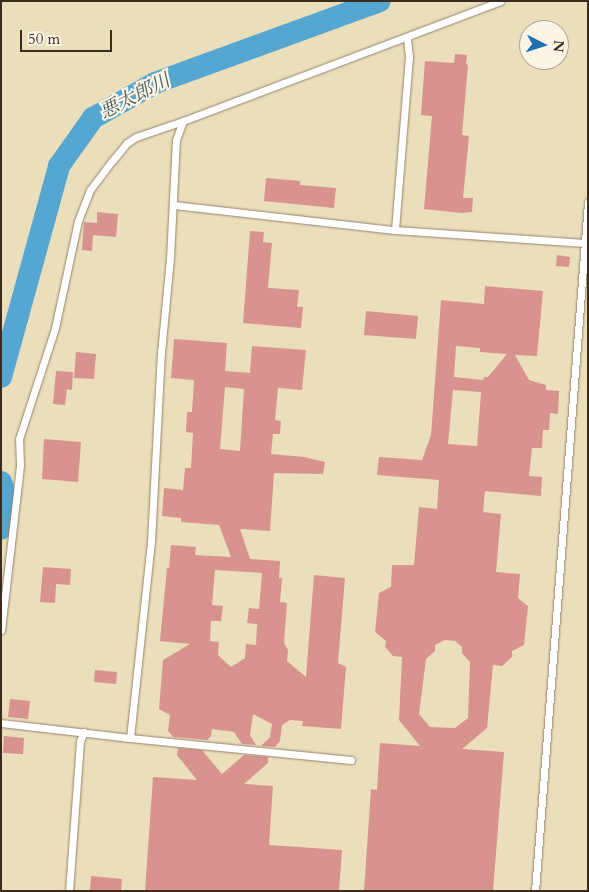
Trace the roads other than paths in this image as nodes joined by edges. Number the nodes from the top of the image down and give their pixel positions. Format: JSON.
{"nodes":[{"id":1,"x":500,"y":1,"type":"edge"},
{"id":2,"x":407,"y":38,"type":"junction"},
{"id":3,"x":184,"y":121,"type":"junction"},
{"id":4,"x":588,"y":202,"type":"edge"},
{"id":5,"x":174,"y":206,"type":"junction"},
{"id":6,"x":395,"y":230,"type":"junction"},
{"id":7,"x":585,"y":243,"type":"junction"},
{"id":8,"x":1,"y":630,"type":"edge"},
{"id":9,"x":1,"y":723,"type":"edge"},
{"id":10,"x":84,"y":732,"type":"junction"},
{"id":11,"x":130,"y":738,"type":"junction"},
{"id":12,"x":351,"y":760,"type":"dead end"},
{"id":13,"x":69,"y":891,"type":"edge"},
{"id":14,"x":535,"y":891,"type":"edge"}],
"edges":[{"from":1,"to":2,"type":"lane"},
{"from":2,"to":3,"type":"lane"},
{"from":2,"to":6,"type":"lane"},
{"from":3,"to":5,"type":"lane"},
{"from":3,"to":8,"type":"lane"},
{"from":4,"to":7,"type":"lane"},
{"from":5,"to":6,"type":"lane"},
{"from":5,"to":11,"type":"lane"},
{"from":6,"to":7,"type":"lane"},
{"from":7,"to":14,"type":"lane"},
{"from":9,"to":10,"type":"lane"},
{"from":10,"to":11,"type":"lane"},
{"from":10,"to":13,"type":"lane"},
{"from":11,"to":12,"type":"lane"}]}
